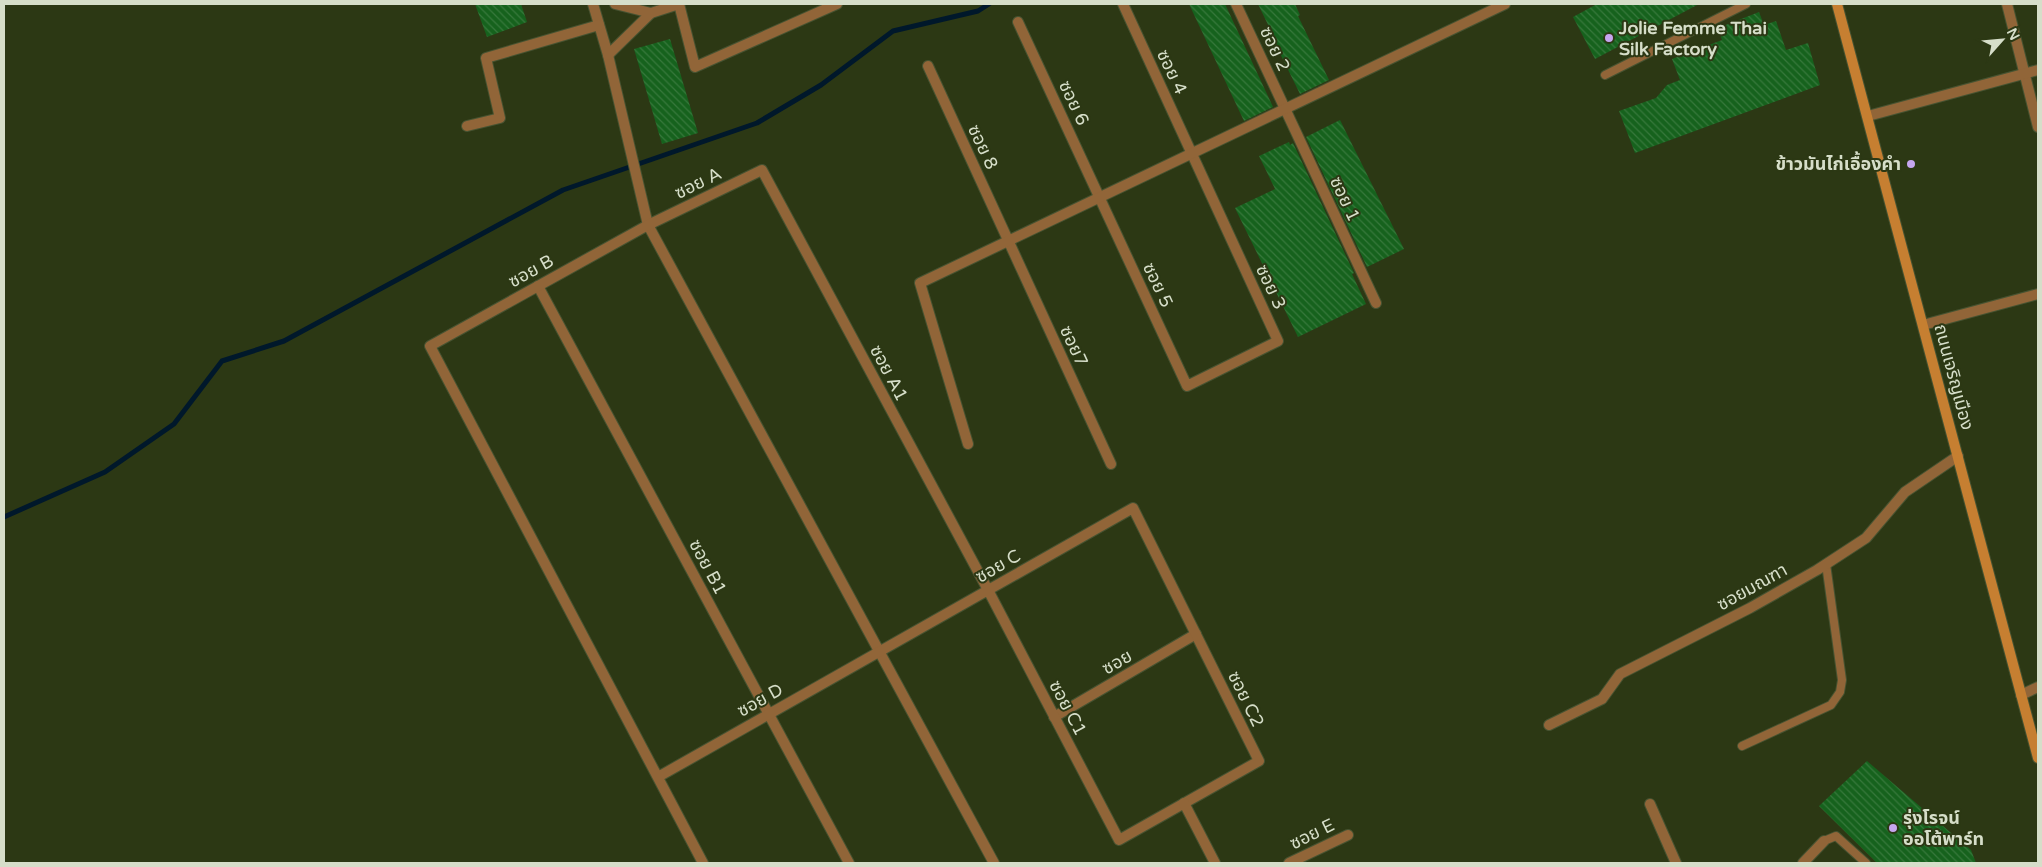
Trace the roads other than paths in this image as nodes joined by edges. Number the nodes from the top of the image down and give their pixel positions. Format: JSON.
{"nodes":[{"id":1,"x":593,"y":4,"type":"edge"},
{"id":2,"x":616,"y":4,"type":"edge"},
{"id":3,"x":679,"y":4,"type":"edge"},
{"id":4,"x":837,"y":4,"type":"edge"},
{"id":5,"x":1123,"y":4,"type":"edge"},
{"id":6,"x":1236,"y":4,"type":"edge"},
{"id":7,"x":1505,"y":4,"type":"edge"},
{"id":8,"x":1746,"y":4,"type":"edge"},
{"id":9,"x":1837,"y":4,"type":"edge"},
{"id":10,"x":2007,"y":4,"type":"edge"},
{"id":11,"x":651,"y":13,"type":"junction"},
{"id":12,"x":1018,"y":22,"type":"dead end"},
{"id":13,"x":600,"y":25,"type":"junction"},
{"id":14,"x":608,"y":55,"type":"junction"},
{"id":15,"x":928,"y":66,"type":"dead end"},
{"id":16,"x":2038,"y":70,"type":"edge"},
{"id":17,"x":2024,"y":74,"type":"junction"},
{"id":18,"x":1604,"y":75,"type":"dead end"},
{"id":19,"x":1285,"y":109,"type":"junction"},
{"id":20,"x":1868,"y":116,"type":"junction"},
{"id":21,"x":467,"y":126,"type":"dead end"},
{"id":22,"x":2038,"y":127,"type":"edge"},
{"id":23,"x":1192,"y":153,"type":"junction"},
{"id":24,"x":762,"y":170,"type":"joint"},
{"id":25,"x":1100,"y":197,"type":"junction"},
{"id":26,"x":648,"y":225,"type":"junction"},
{"id":27,"x":1008,"y":241,"type":"junction"},
{"id":28,"x":538,"y":286,"type":"junction"},
{"id":29,"x":2038,"y":294,"type":"edge"},
{"id":30,"x":1376,"y":303,"type":"dead end"},
{"id":31,"x":1923,"y":325,"type":"junction"},
{"id":32,"x":1188,"y":386,"type":"joint"},
{"id":33,"x":968,"y":444,"type":"dead end"},
{"id":34,"x":1958,"y":456,"type":"junction"},
{"id":35,"x":1111,"y":464,"type":"dead end"},
{"id":36,"x":1133,"y":508,"type":"joint"},
{"id":37,"x":1826,"y":564,"type":"junction"},
{"id":38,"x":988,"y":590,"type":"junction"},
{"id":39,"x":1196,"y":634,"type":"junction"},
{"id":40,"x":880,"y":652,"type":"junction"},
{"id":41,"x":2038,"y":687,"type":"edge"},
{"id":42,"x":2021,"y":695,"type":"junction"},
{"id":43,"x":769,"y":714,"type":"junction"},
{"id":44,"x":1054,"y":717,"type":"junction"},
{"id":45,"x":1549,"y":725,"type":"dead end"},
{"id":46,"x":1742,"y":746,"type":"dead end"},
{"id":47,"x":2038,"y":758,"type":"edge"},
{"id":48,"x":658,"y":777,"type":"junction"},
{"id":49,"x":1184,"y":803,"type":"junction"},
{"id":50,"x":1650,"y":804,"type":"dead end"},
{"id":51,"x":1348,"y":835,"type":"dead end"},
{"id":52,"x":1119,"y":840,"type":"joint"},
{"id":53,"x":1824,"y":841,"type":"joint"},
{"id":54,"x":703,"y":863,"type":"edge"},
{"id":55,"x":850,"y":863,"type":"edge"},
{"id":56,"x":994,"y":863,"type":"edge"},
{"id":57,"x":1215,"y":863,"type":"edge"},
{"id":58,"x":1290,"y":863,"type":"edge"},
{"id":59,"x":1676,"y":863,"type":"edge"},
{"id":60,"x":1802,"y":863,"type":"edge"},
{"id":61,"x":1866,"y":863,"type":"edge"}],
"edges":[{"from":1,"to":13,"type":"street"},
{"from":2,"to":11,"type":"street"},
{"from":3,"to":4,"type":"street"},
{"from":3,"to":11,"type":"street"},
{"from":5,"to":23,"type":"street","name":"ซอย 4"},
{"from":6,"to":19,"type":"street","name":"ซอย 2"},
{"from":7,"to":19,"type":"street"},
{"from":8,"to":18,"type":"lane"},
{"from":9,"to":20,"type":"main road","name":"ถนนเจริญเมือง"},
{"from":10,"to":17,"type":"street"},
{"from":11,"to":14,"type":"street"},
{"from":12,"to":25,"type":"street","name":"ซอย 6"},
{"from":13,"to":14,"type":"street"},
{"from":13,"to":21,"type":"street"},
{"from":14,"to":26,"type":"street"},
{"from":15,"to":27,"type":"street","name":"ซอย 8"},
{"from":16,"to":17,"type":"street"},
{"from":17,"to":20,"type":"street"},
{"from":17,"to":22,"type":"street"},
{"from":19,"to":23,"type":"street"},
{"from":19,"to":30,"type":"street","name":"ซอย 1"},
{"from":20,"to":31,"type":"main road","name":"ถนนเจริญเมือง"},
{"from":23,"to":25,"type":"street"},
{"from":23,"to":32,"type":"street","name":"ซอย 3"},
{"from":24,"to":26,"type":"street","name":"ซอย A"},
{"from":24,"to":38,"type":"street","name":"ซอย A1"},
{"from":25,"to":27,"type":"street"},
{"from":25,"to":32,"type":"street","name":"ซอย 5"},
{"from":26,"to":28,"type":"street","name":"ซอย B"},
{"from":26,"to":40,"type":"street"},
{"from":27,"to":33,"type":"street"},
{"from":27,"to":35,"type":"street","name":"ซอย7"},
{"from":28,"to":43,"type":"street","name":"ซอย B1"},
{"from":28,"to":48,"type":"street","name":"ซอย B"},
{"from":29,"to":31,"type":"street"},
{"from":31,"to":34,"type":"main road","name":"ถนนเจริญเมือง"},
{"from":34,"to":37,"type":"street","name":"ซอยมณฑา"},
{"from":34,"to":42,"type":"main road","name":"ถนนเจริญเมือง"},
{"from":36,"to":38,"type":"street","name":"ซอย C"},
{"from":36,"to":39,"type":"street","name":"ซอย C2"},
{"from":37,"to":45,"type":"street","name":"ซอยมณฑา"},
{"from":37,"to":46,"type":"lane"},
{"from":38,"to":40,"type":"street","name":"ซอย C"},
{"from":38,"to":44,"type":"street","name":"ซอย C1"},
{"from":39,"to":44,"type":"street","name":"ซอย"},
{"from":39,"to":49,"type":"street","name":"ซอย C2"},
{"from":40,"to":43,"type":"street","name":"ซอย D"},
{"from":40,"to":56,"type":"street"},
{"from":41,"to":42,"type":"street"},
{"from":42,"to":47,"type":"main road","name":"ถนนเจริญเมือง"},
{"from":43,"to":48,"type":"street","name":"ซอย D"},
{"from":43,"to":55,"type":"street","name":"ซอย B1"},
{"from":44,"to":52,"type":"street","name":"ซอย C1"},
{"from":48,"to":54,"type":"street"},
{"from":49,"to":52,"type":"street","name":"ซอย C2"},
{"from":49,"to":57,"type":"street"},
{"from":50,"to":59,"type":"street"},
{"from":51,"to":58,"type":"street","name":"ซอย E"},
{"from":53,"to":60,"type":"street"},
{"from":53,"to":61,"type":"lane"}]}
